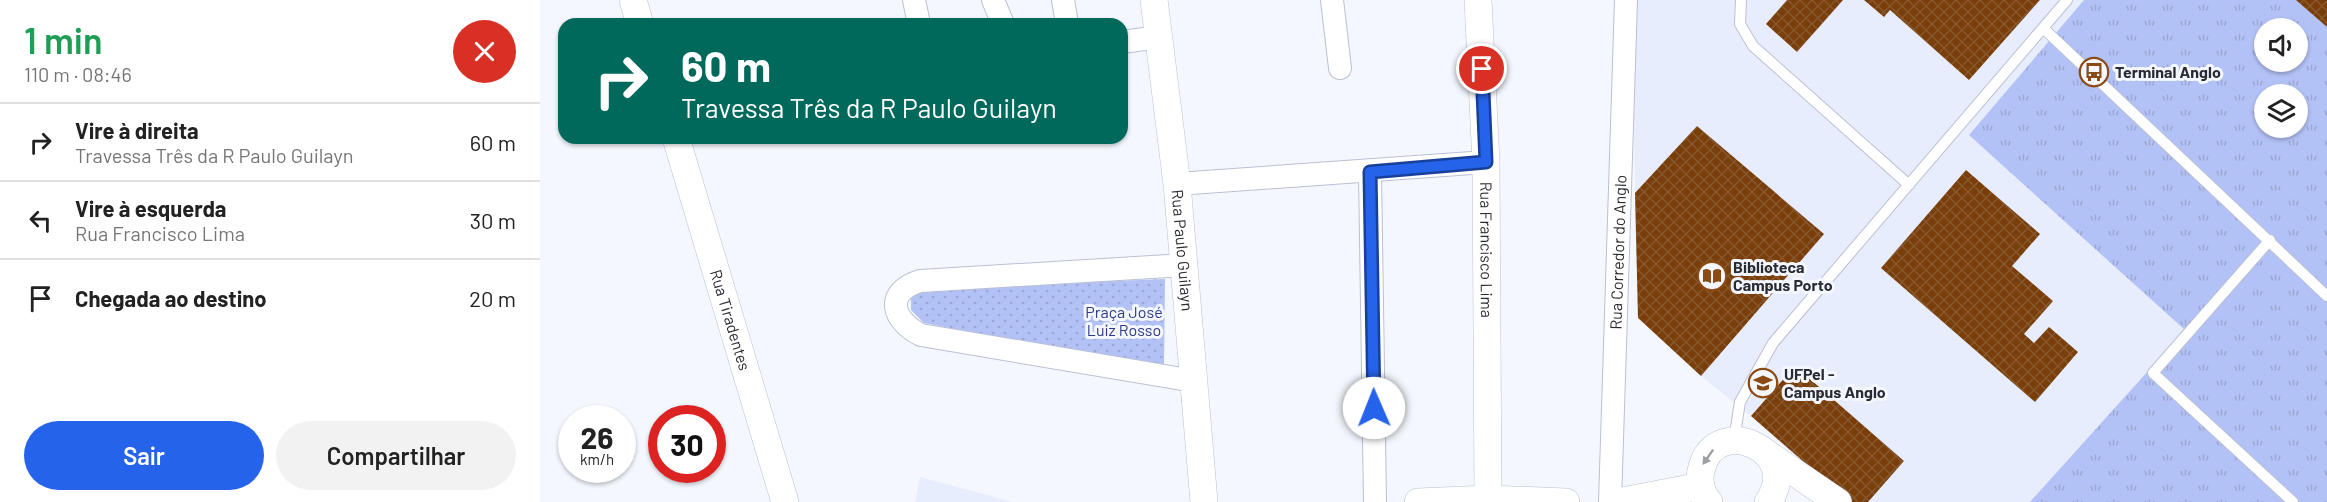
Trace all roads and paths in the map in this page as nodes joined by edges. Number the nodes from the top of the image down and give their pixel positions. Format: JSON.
{"nodes":[{"id":1,"x":633,"y":0,"type":"edge"},
{"id":2,"x":914,"y":0,"type":"edge"},
{"id":3,"x":993,"y":0,"type":"edge"},
{"id":4,"x":1063,"y":0,"type":"edge"},
{"id":5,"x":1154,"y":0,"type":"edge"},
{"id":6,"x":1332,"y":0,"type":"edge"},
{"id":7,"x":1478,"y":0,"type":"edge"},
{"id":8,"x":1626,"y":0,"type":"edge"},
{"id":9,"x":1741,"y":0,"type":"edge"},
{"id":10,"x":2067,"y":0,"type":"edge"},
{"id":11,"x":638,"y":18,"type":"edge"},
{"id":12,"x":918,"y":18,"type":"edge"},
{"id":13,"x":1000,"y":18,"type":"edge"},
{"id":14,"x":1066,"y":18,"type":"edge"},
{"id":15,"x":2043,"y":28,"type":"junction"},
{"id":16,"x":1159,"y":37,"type":"junction"},
{"id":17,"x":1128,"y":41,"type":"edge"},
{"id":18,"x":1340,"y":68,"type":"dead end"},
{"id":19,"x":678,"y":144,"type":"edge"},
{"id":20,"x":1486,"y":162,"type":"junction"},
{"id":21,"x":1370,"y":172,"type":"junction"},
{"id":22,"x":1177,"y":184,"type":"junction"},
{"id":23,"x":1909,"y":185,"type":"junction"},
{"id":24,"x":2270,"y":240,"type":"junction"},
{"id":25,"x":1185,"y":265,"type":"junction"},
{"id":26,"x":2327,"y":296,"type":"edge"},
{"id":27,"x":1194,"y":381,"type":"junction"},
{"id":28,"x":1734,"y":440,"type":"junction"},
{"id":29,"x":1766,"y":453,"type":"junction"},
{"id":30,"x":1705,"y":494,"type":"edge"},
{"id":31,"x":1488,"y":500,"type":"junction"},
{"id":32,"x":785,"y":502,"type":"edge"},
{"id":33,"x":1204,"y":502,"type":"edge"},
{"id":34,"x":1375,"y":502,"type":"edge"},
{"id":35,"x":1418,"y":502,"type":"edge"},
{"id":36,"x":1566,"y":502,"type":"edge"},
{"id":37,"x":1610,"y":502,"type":"edge"},
{"id":38,"x":1617,"y":502,"type":"edge"},
{"id":39,"x":1768,"y":502,"type":"edge"},
{"id":40,"x":1838,"y":502,"type":"edge"},
{"id":41,"x":2293,"y":502,"type":"edge"}],
"edges":[{"from":1,"to":11,"type":"street"},
{"from":2,"to":12,"type":"street"},
{"from":3,"to":13,"type":"street"},
{"from":4,"to":14,"type":"street"},
{"from":5,"to":16,"type":"street","name":"Rua Paulo Guilayn"},
{"from":6,"to":18,"type":"street"},
{"from":7,"to":20,"type":"street","name":"Rua Francisco Lima"},
{"from":8,"to":37,"type":"street","name":"Rua Corredor do Anglo"},
{"from":9,"to":23,"type":"lane"},
{"from":10,"to":15,"type":"lane"},
{"from":15,"to":23,"type":"lane"},
{"from":15,"to":24,"type":"lane"},
{"from":16,"to":17,"type":"street"},
{"from":16,"to":22,"type":"street","name":"Rua Paulo Guilayn"},
{"from":19,"to":32,"type":"street","name":"Rua Tiradentes"},
{"from":20,"to":21,"type":"street"},
{"from":20,"to":31,"type":"street","name":"Rua Francisco Lima"},
{"from":21,"to":22,"type":"street"},
{"from":21,"to":34,"type":"street"},
{"from":22,"to":25,"type":"street","name":"Rua Paulo Guilayn"},
{"from":23,"to":28,"type":"lane"},
{"from":24,"to":26,"type":"lane"},
{"from":24,"to":41,"type":"lane"},
{"from":25,"to":27,"type":"street","name":"Rua Paulo Guilayn"},
{"from":25,"to":27,"type":"street"},
{"from":27,"to":33,"type":"street","name":"Rua Paulo Guilayn"},
{"from":28,"to":29,"type":"street"},
{"from":28,"to":30,"type":"street","one_way":true},
{"from":29,"to":39,"type":"street"},
{"from":29,"to":40,"type":"street"},
{"from":30,"to":38,"type":"street"},
{"from":31,"to":35,"type":"street"},
{"from":31,"to":36,"type":"street"}]}
